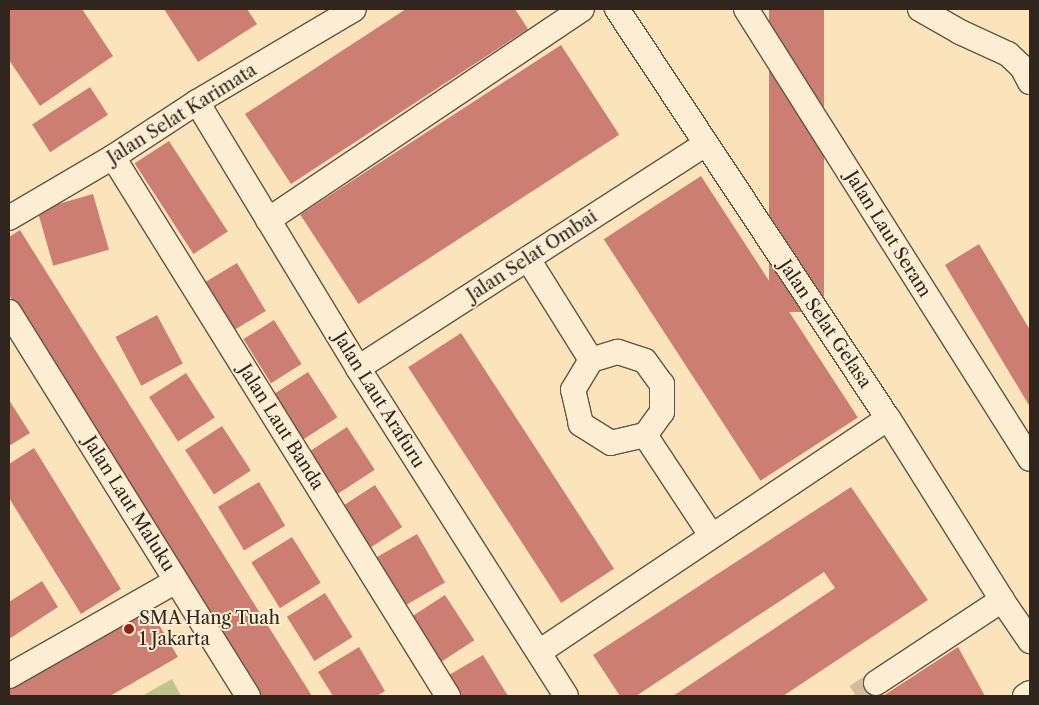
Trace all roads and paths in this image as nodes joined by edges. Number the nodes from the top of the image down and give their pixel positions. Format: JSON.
{"nodes":[{"id":1,"x":354,"y":9,"type":"edge"},
{"id":2,"x":582,"y":9,"type":"edge"},
{"id":3,"x":618,"y":9,"type":"edge"},
{"id":4,"x":746,"y":9,"type":"edge"},
{"id":5,"x":920,"y":9,"type":"edge"},
{"id":6,"x":1030,"y":82,"type":"edge"},
{"id":7,"x":197,"y":102,"type":"junction"},
{"id":8,"x":706,"y":144,"type":"junction"},
{"id":9,"x":113,"y":157,"type":"junction"},
{"id":10,"x":9,"y":218,"type":"edge"},
{"id":11,"x":268,"y":220,"type":"junction"},
{"id":12,"x":528,"y":259,"type":"junction"},
{"id":13,"x":9,"y":312,"type":"edge"},
{"id":14,"x":591,"y":360,"type":"junction"},
{"id":15,"x":358,"y":368,"type":"junction"},
{"id":16,"x":888,"y":418,"type":"junction"},
{"id":17,"x":645,"y":435,"type":"junction"},
{"id":18,"x":1030,"y":459,"type":"edge"},
{"id":19,"x":712,"y":535,"type":"junction"},
{"id":20,"x":176,"y":580,"type":"junction"},
{"id":21,"x":1002,"y":600,"type":"junction"},
{"id":22,"x":1030,"y":641,"type":"edge"},
{"id":23,"x":539,"y":652,"type":"junction"},
{"id":24,"x":9,"y":676,"type":"edge"},
{"id":25,"x":876,"y":683,"type":"tunnel mouth"},
{"id":26,"x":1030,"y":693,"type":"edge"},
{"id":27,"x":248,"y":696,"type":"edge"},
{"id":28,"x":448,"y":696,"type":"edge"},
{"id":29,"x":566,"y":696,"type":"edge"},
{"id":30,"x":1025,"y":696,"type":"edge"}],
"edges":[{"from":1,"to":7,"type":"lane","name":"Jalan Selat Karimata"},
{"from":2,"to":11,"type":"lane"},
{"from":3,"to":8,"type":"lane","name":"Jalan Selat Gelasa"},
{"from":4,"to":18,"type":"lane","name":"Jalan Laut Seram"},
{"from":5,"to":6,"type":"lane"},
{"from":7,"to":9,"type":"lane","name":"Jalan Selat Karimata"},
{"from":7,"to":11,"type":"lane","name":"Jalan Laut Arafuru"},
{"from":8,"to":12,"type":"lane","name":"Jalan Selat Ombai"},
{"from":8,"to":16,"type":"lane","name":"Jalan Selat Gelasa"},
{"from":9,"to":10,"type":"lane","name":"Jalan Selat Karimata"},
{"from":9,"to":28,"type":"lane","name":"Jalan Laut Banda"},
{"from":11,"to":15,"type":"lane","name":"Jalan Laut Arafuru"},
{"from":12,"to":14,"type":"lane"},
{"from":12,"to":15,"type":"lane","name":"Jalan Selat Ombai"},
{"from":13,"to":20,"type":"lane","name":"Jalan Laut Maluku"},
{"from":14,"to":17,"type":"lane"},
{"from":14,"to":17,"type":"lane"},
{"from":15,"to":23,"type":"lane","name":"Jalan Laut Arafuru"},
{"from":16,"to":19,"type":"lane"},
{"from":16,"to":21,"type":"lane","name":"Jalan Selat Gelasa"},
{"from":17,"to":19,"type":"lane"},
{"from":19,"to":23,"type":"lane"},
{"from":20,"to":24,"type":"lane"},
{"from":20,"to":27,"type":"lane","name":"Jalan Laut Maluku"},
{"from":21,"to":22,"type":"lane","name":"Jalan Selat Gelasa"},
{"from":21,"to":25,"type":"lane"},
{"from":23,"to":29,"type":"lane","name":"Jalan Laut Arafuru"},
{"from":26,"to":30,"type":"lane"}]}
